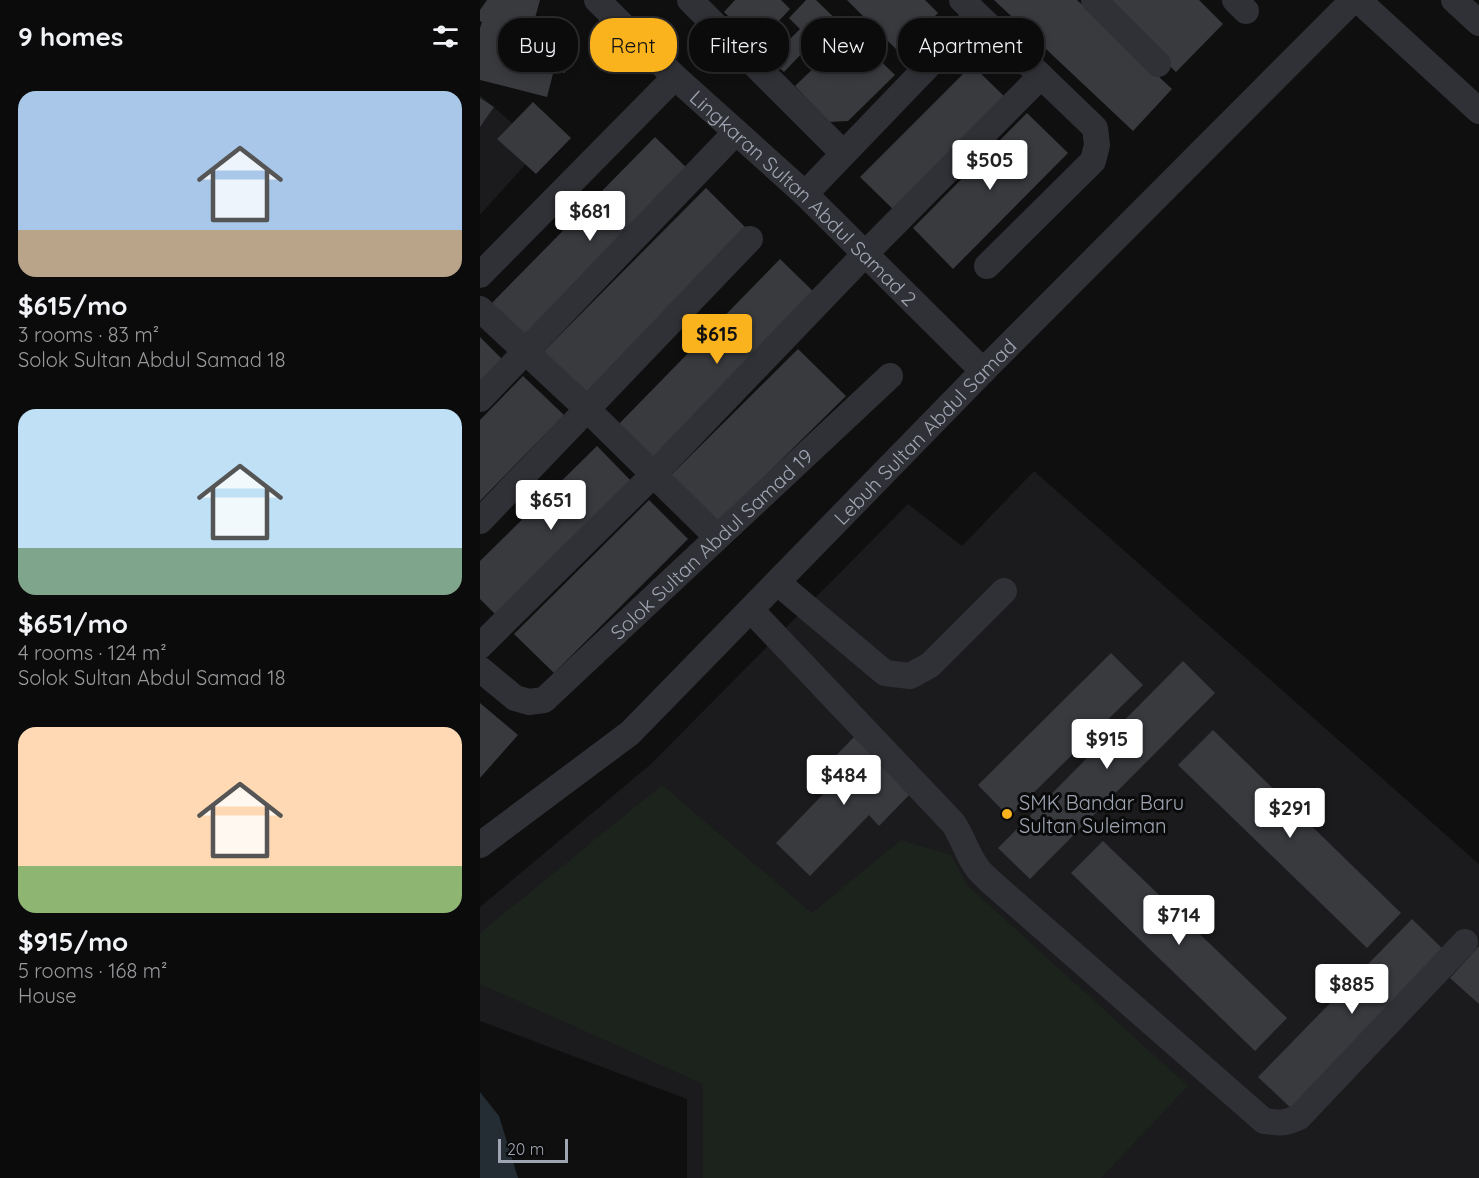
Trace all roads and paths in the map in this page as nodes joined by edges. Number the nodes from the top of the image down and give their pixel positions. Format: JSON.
{"nodes":[{"id":1,"x":597,"y":0,"type":"edge"},
{"id":2,"x":690,"y":0,"type":"edge"},
{"id":3,"x":1094,"y":0,"type":"edge"},
{"id":4,"x":1353,"y":0,"type":"edge"},
{"id":5,"x":1358,"y":0,"type":"edge"},
{"id":6,"x":1454,"y":0,"type":"edge"},
{"id":7,"x":970,"y":7,"type":"edge"},
{"id":8,"x":1479,"y":23,"type":"edge"},
{"id":9,"x":1158,"y":64,"type":"dead end"},
{"id":10,"x":1041,"y":76,"type":"junction"},
{"id":11,"x":675,"y":77,"type":"junction"},
{"id":12,"x":1479,"y":111,"type":"edge"},
{"id":13,"x":736,"y":132,"type":"junction"},
{"id":14,"x":843,"y":153,"type":"junction"},
{"id":15,"x":805,"y":194,"type":"junction"},
{"id":16,"x":750,"y":239,"type":"dead end"},
{"id":17,"x":865,"y":254,"type":"junction"},
{"id":18,"x":987,"y":266,"type":"dead end"},
{"id":19,"x":480,"y":275,"type":"edge"},
{"id":20,"x":480,"y":309,"type":"edge"},
{"id":21,"x":525,"y":352,"type":"junction"},
{"id":22,"x":983,"y":371,"type":"junction"},
{"id":23,"x":890,"y":376,"type":"dead end"},
{"id":24,"x":480,"y":399,"type":"edge"},
{"id":25,"x":587,"y":410,"type":"junction"},
{"id":26,"x":653,"y":475,"type":"junction"},
{"id":27,"x":480,"y":520,"type":"edge"},
{"id":28,"x":717,"y":537,"type":"junction"},
{"id":29,"x":778,"y":583,"type":"junction"},
{"id":30,"x":1004,"y":591,"type":"dead end"},
{"id":31,"x":751,"y":610,"type":"junction"},
{"id":32,"x":480,"y":646,"type":"edge"},
{"id":33,"x":480,"y":669,"type":"edge"},
{"id":34,"x":480,"y":845,"type":"edge"},
{"id":35,"x":1465,"y":942,"type":"dead end"}],
"edges":[{"from":1,"to":11,"type":"street","name":"Lingkaran Sultan Abdul Samad 2"},
{"from":2,"to":14,"type":"street"},
{"from":3,"to":9,"type":"street"},
{"from":4,"to":22,"type":"street","name":"Lebuh Sultan Abdul Samad"},
{"from":5,"to":12,"type":"street"},
{"from":6,"to":8,"type":"street"},
{"from":7,"to":10,"type":"street"},
{"from":7,"to":14,"type":"street"},
{"from":10,"to":17,"type":"street"},
{"from":10,"to":18,"type":"street"},
{"from":11,"to":13,"type":"street","name":"Lingkaran Sultan Abdul Samad 2"},
{"from":11,"to":19,"type":"street"},
{"from":13,"to":15,"type":"street","name":"Lingkaran Sultan Abdul Samad 2"},
{"from":13,"to":21,"type":"street"},
{"from":14,"to":15,"type":"street"},
{"from":15,"to":17,"type":"street","name":"Lingkaran Sultan Abdul Samad 2"},
{"from":16,"to":25,"type":"street"},
{"from":17,"to":22,"type":"street","name":"Lingkaran Sultan Abdul Samad 2"},
{"from":17,"to":26,"type":"street"},
{"from":20,"to":21,"type":"street"},
{"from":21,"to":24,"type":"street"},
{"from":21,"to":25,"type":"street"},
{"from":22,"to":29,"type":"street","name":"Lebuh Sultan Abdul Samad"},
{"from":23,"to":28,"type":"street","name":"Solok Sultan Abdul Samad 19"},
{"from":25,"to":26,"type":"street"},
{"from":25,"to":27,"type":"street"},
{"from":26,"to":28,"type":"street"},
{"from":26,"to":32,"type":"street"},
{"from":28,"to":33,"type":"street","name":"Solok Sultan Abdul Samad 19"},
{"from":29,"to":30,"type":"street"},
{"from":29,"to":31,"type":"street","name":"Lebuh Sultan Abdul Samad"},
{"from":31,"to":34,"type":"street","name":"Lebuh Sultan Abdul Samad"},
{"from":31,"to":35,"type":"street"}]}
